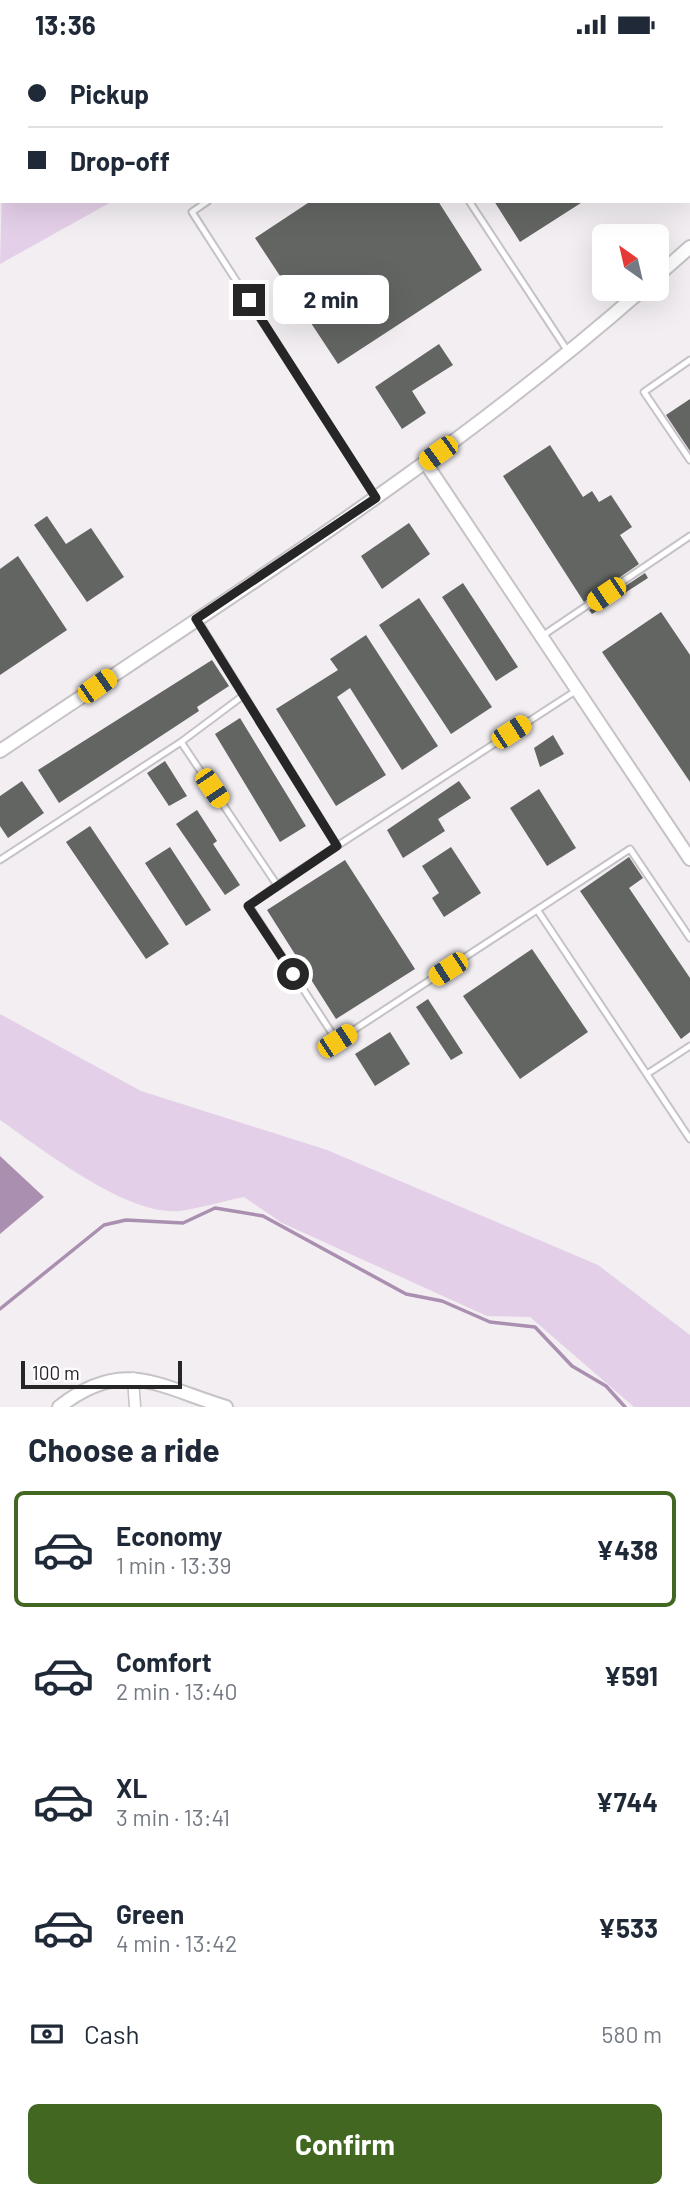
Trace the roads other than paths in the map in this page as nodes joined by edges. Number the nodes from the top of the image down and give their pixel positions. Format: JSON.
{"nodes":[{"id":1,"x":205,"y":203,"type":"edge"},
{"id":2,"x":470,"y":203,"type":"edge"},
{"id":3,"x":690,"y":247,"type":"edge"},
{"id":4,"x":669,"y":266,"type":"edge"},
{"id":5,"x":629,"y":301,"type":"edge"},
{"id":6,"x":569,"y":353,"type":"junction"},
{"id":7,"x":690,"y":360,"type":"edge"},
{"id":8,"x":690,"y":460,"type":"edge"},
{"id":9,"x":425,"y":462,"type":"junction"},
{"id":10,"x":376,"y":498,"type":"junction"},
{"id":11,"x":690,"y":536,"type":"edge"},
{"id":12,"x":196,"y":619,"type":"junction"},
{"id":13,"x":542,"y":636,"type":"junction"},
{"id":14,"x":577,"y":690,"type":"junction"},
{"id":15,"x":244,"y":695,"type":"junction"},
{"id":16,"x":181,"y":742,"type":"junction"},
{"id":17,"x":0,"y":751,"type":"edge"},
{"id":18,"x":337,"y":846,"type":"junction"},
{"id":19,"x":690,"y":859,"type":"edge"},
{"id":20,"x":0,"y":860,"type":"edge"},
{"id":21,"x":277,"y":885,"type":"junction"},
{"id":22,"x":538,"y":911,"type":"junction"},
{"id":23,"x":690,"y":938,"type":"edge"},
{"id":24,"x":690,"y":1046,"type":"edge"},
{"id":25,"x":647,"y":1074,"type":"junction"},
{"id":26,"x":690,"y":1139,"type":"edge"},
{"id":27,"x":134,"y":1378,"type":"junction"},
{"id":28,"x":59,"y":1407,"type":"edge"},
{"id":29,"x":135,"y":1407,"type":"edge"},
{"id":30,"x":226,"y":1407,"type":"edge"}],
"edges":[{"from":1,"to":10,"type":"lane"},
{"from":2,"to":6,"type":"lane"},
{"from":3,"to":4,"type":"street"},
{"from":5,"to":6,"type":"street"},
{"from":6,"to":9,"type":"street"},
{"from":7,"to":8,"type":"lane"},
{"from":9,"to":10,"type":"street"},
{"from":9,"to":13,"type":"street"},
{"from":10,"to":12,"type":"street"},
{"from":11,"to":13,"type":"lane"},
{"from":12,"to":15,"type":"lane"},
{"from":12,"to":17,"type":"street"},
{"from":13,"to":14,"type":"street"},
{"from":14,"to":18,"type":"lane"},
{"from":14,"to":19,"type":"street"},
{"from":15,"to":16,"type":"lane"},
{"from":15,"to":18,"type":"lane"},
{"from":16,"to":20,"type":"lane"},
{"from":16,"to":21,"type":"lane"},
{"from":18,"to":21,"type":"lane"},
{"from":21,"to":22,"type":"lane"},
{"from":22,"to":23,"type":"lane"},
{"from":22,"to":25,"type":"lane"},
{"from":24,"to":25,"type":"lane"},
{"from":25,"to":26,"type":"lane"},
{"from":27,"to":28,"type":"street"},
{"from":27,"to":29,"type":"street"},
{"from":27,"to":30,"type":"street"}]}
